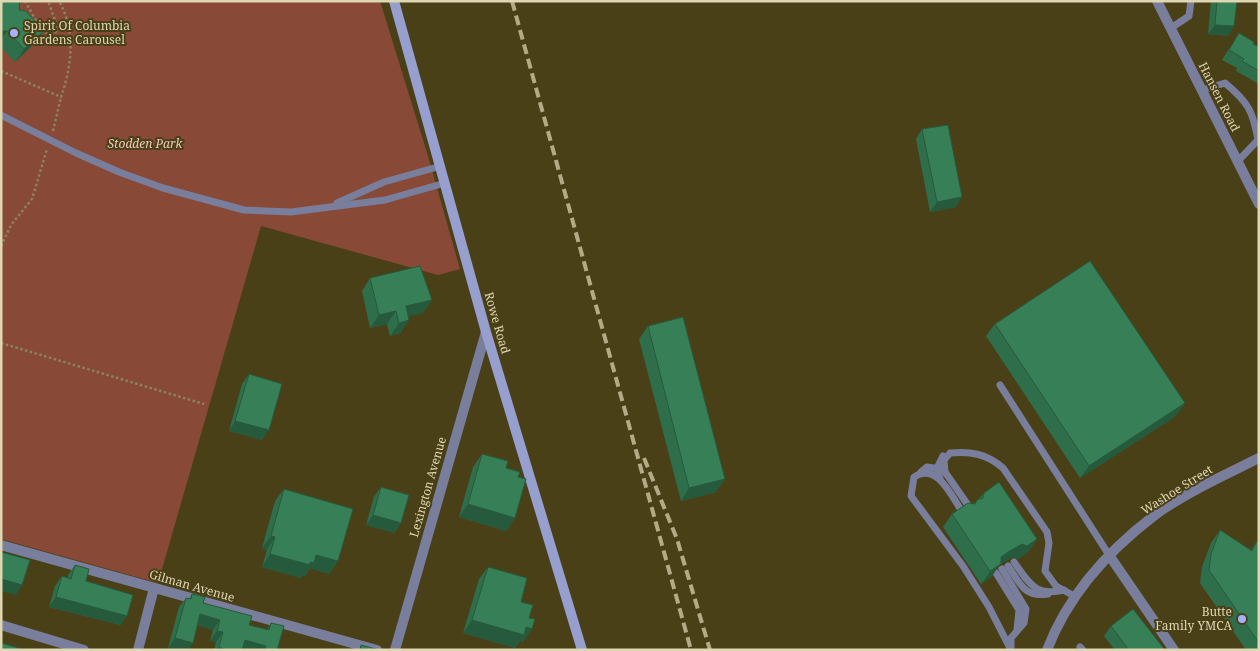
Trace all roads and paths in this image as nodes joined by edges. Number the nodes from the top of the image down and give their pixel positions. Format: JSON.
{"nodes":[{"id":1,"x":25,"y":1,"type":"edge"},
{"id":2,"x":48,"y":1,"type":"edge"},
{"id":3,"x":59,"y":1,"type":"edge"},
{"id":4,"x":394,"y":1,"type":"edge"},
{"id":5,"x":1157,"y":1,"type":"edge"},
{"id":6,"x":1192,"y":1,"type":"edge"},
{"id":7,"x":1170,"y":28,"type":"junction"},
{"id":8,"x":1,"y":72,"type":"edge"},
{"id":9,"x":1202,"y":90,"type":"junction"},
{"id":10,"x":61,"y":97,"type":"junction"},
{"id":11,"x":1,"y":115,"type":"edge"},
{"id":12,"x":52,"y":131,"type":"dead end"},
{"id":13,"x":47,"y":149,"type":"dead end"},
{"id":14,"x":1238,"y":161,"type":"junction"},
{"id":15,"x":441,"y":166,"type":"junction"},
{"id":16,"x":445,"y":183,"type":"junction"},
{"id":17,"x":1259,"y":204,"type":"edge"},
{"id":18,"x":332,"y":206,"type":"junction"},
{"id":19,"x":1,"y":246,"type":"edge"},
{"id":20,"x":486,"y":332,"type":"junction"},
{"id":21,"x":1,"y":343,"type":"edge"},
{"id":22,"x":1000,"y":385,"type":"dead end"},
{"id":23,"x":204,"y":404,"type":"dead end"},
{"id":24,"x":950,"y":454,"type":"junction"},
{"id":25,"x":1259,"y":458,"type":"edge"},
{"id":26,"x":937,"y":468,"type":"junction"},
{"id":27,"x":921,"y":472,"type":"junction"},
{"id":28,"x":945,"y":472,"type":"junction"},
{"id":29,"x":940,"y":479,"type":"junction"},
{"id":30,"x":970,"y":508,"type":"edge"},
{"id":31,"x":963,"y":513,"type":"edge"},
{"id":32,"x":1,"y":545,"type":"edge"},
{"id":33,"x":1109,"y":555,"type":"junction"},
{"id":34,"x":154,"y":588,"type":"junction"},
{"id":35,"x":1064,"y":590,"type":"junction"},
{"id":36,"x":1076,"y":597,"type":"junction"},
{"id":37,"x":1,"y":625,"type":"edge"},
{"id":38,"x":1011,"y":649,"type":"edge"},
{"id":39,"x":84,"y":650,"type":"edge"},
{"id":40,"x":138,"y":650,"type":"edge"},
{"id":41,"x":376,"y":650,"type":"edge"},
{"id":42,"x":395,"y":650,"type":"edge"},
{"id":43,"x":582,"y":650,"type":"edge"},
{"id":44,"x":1047,"y":650,"type":"edge"},
{"id":45,"x":1174,"y":650,"type":"edge"}],
"edges":[{"from":1,"to":2,"type":"path"},
{"from":3,"to":10,"type":"path"},
{"from":4,"to":15,"type":"main road","name":"Rowe Road"},
{"from":5,"to":7,"type":"street","name":"Hansen Road"},
{"from":6,"to":7,"type":"lane"},
{"from":7,"to":9,"type":"street","name":"Hansen Road"},
{"from":8,"to":10,"type":"path"},
{"from":9,"to":14,"type":"street","name":"Hansen Road"},
{"from":9,"to":14,"type":"lane"},
{"from":10,"to":12,"type":"path"},
{"from":11,"to":18,"type":"lane"},
{"from":13,"to":19,"type":"path"},
{"from":14,"to":17,"type":"street","name":"Hansen Road"},
{"from":15,"to":16,"type":"main road","name":"Rowe Road"},
{"from":15,"to":18,"type":"lane"},
{"from":16,"to":18,"type":"lane"},
{"from":16,"to":20,"type":"main road","name":"Rowe Road"},
{"from":20,"to":42,"type":"street","name":"Lexington Avenue"},
{"from":20,"to":43,"type":"main road","name":"Rowe Road"},
{"from":21,"to":23,"type":"path"},
{"from":22,"to":33,"type":"lane"},
{"from":24,"to":26,"type":"lane"},
{"from":24,"to":28,"type":"lane"},
{"from":24,"to":35,"type":"lane"},
{"from":25,"to":33,"type":"street","name":"Washoe Street"},
{"from":26,"to":27,"type":"lane"},
{"from":26,"to":28,"type":"lane"},
{"from":26,"to":29,"type":"lane"},
{"from":27,"to":29,"type":"lane"},
{"from":27,"to":38,"type":"lane"},
{"from":28,"to":30,"type":"lane"},
{"from":29,"to":31,"type":"lane"},
{"from":32,"to":34,"type":"street","name":"Gilman Avenue"},
{"from":33,"to":36,"type":"street","name":"Washoe Street"},
{"from":33,"to":45,"type":"street"},
{"from":34,"to":40,"type":"street"},
{"from":34,"to":41,"type":"street","name":"Gilman Avenue"},
{"from":35,"to":36,"type":"lane"},
{"from":35,"to":38,"type":"lane"},
{"from":36,"to":44,"type":"street","name":"Washoe Street"},
{"from":37,"to":39,"type":"street"}]}
